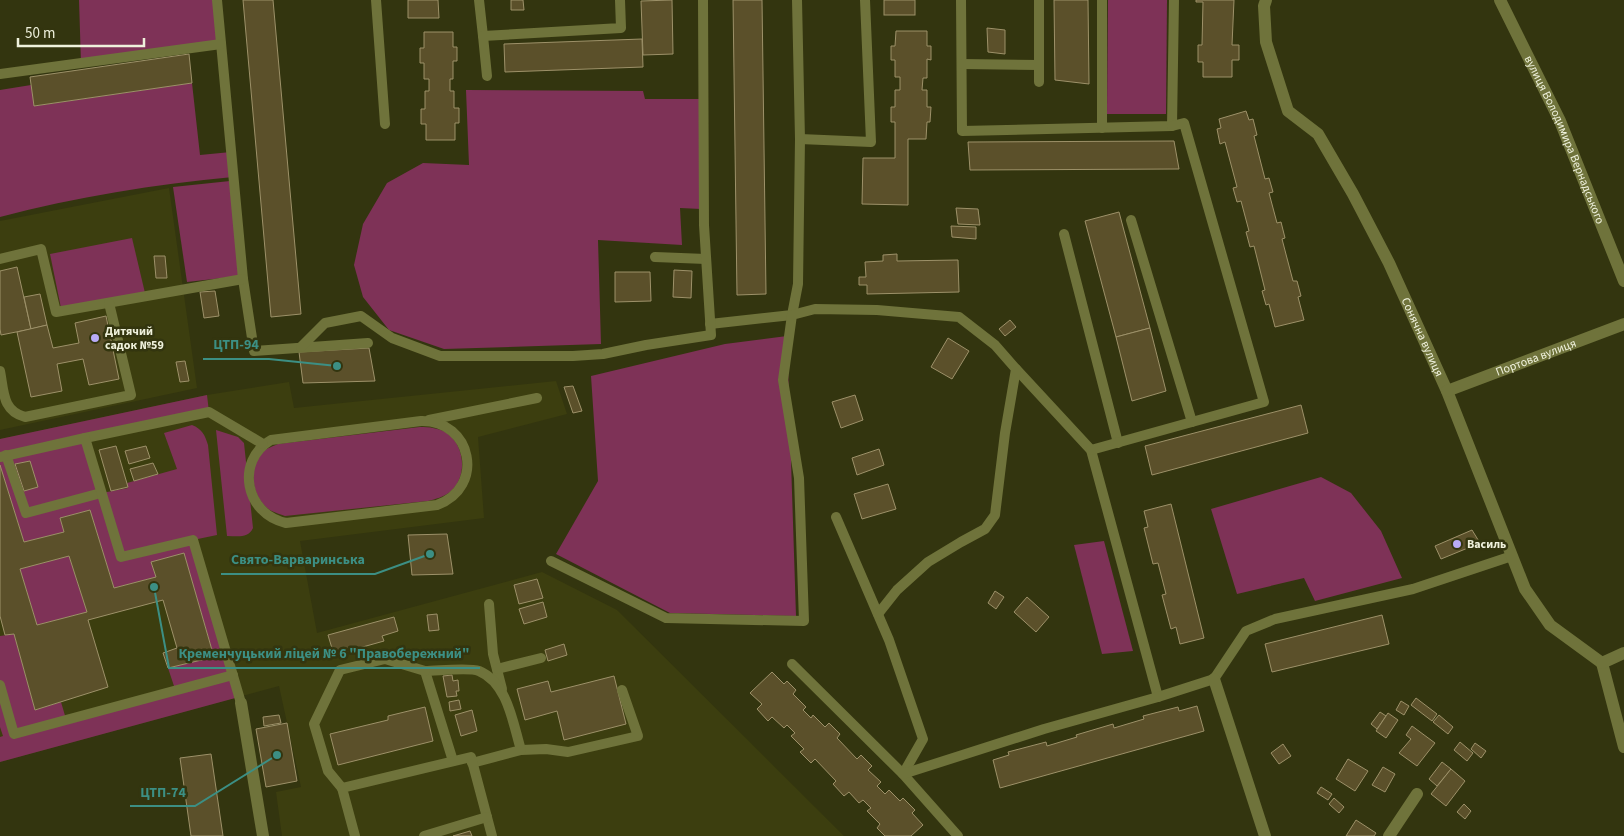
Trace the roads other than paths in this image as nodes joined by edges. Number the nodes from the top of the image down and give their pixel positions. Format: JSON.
{"nodes":[{"id":1,"x":217,"y":0,"type":"edge"},
{"id":2,"x":376,"y":0,"type":"edge"},
{"id":3,"x":479,"y":0,"type":"edge"},
{"id":4,"x":620,"y":0,"type":"edge"},
{"id":5,"x":703,"y":0,"type":"edge"},
{"id":6,"x":797,"y":0,"type":"edge"},
{"id":7,"x":865,"y":0,"type":"edge"},
{"id":8,"x":961,"y":0,"type":"edge"},
{"id":9,"x":1040,"y":0,"type":"edge"},
{"id":10,"x":1102,"y":0,"type":"edge"},
{"id":11,"x":1174,"y":0,"type":"edge"},
{"id":12,"x":1266,"y":0,"type":"edge"},
{"id":13,"x":1500,"y":0,"type":"edge"},
{"id":14,"x":483,"y":36,"type":"junction"},
{"id":15,"x":221,"y":44,"type":"junction"},
{"id":16,"x":962,"y":64,"type":"junction"},
{"id":17,"x":1039,"y":65,"type":"junction"},
{"id":18,"x":0,"y":74,"type":"edge"},
{"id":19,"x":487,"y":76,"type":"dead end"},
{"id":20,"x":1039,"y":82,"type":"dead end"},
{"id":21,"x":385,"y":124,"type":"dead end"},
{"id":22,"x":1172,"y":126,"type":"junction"},
{"id":23,"x":1102,"y":128,"type":"junction"},
{"id":24,"x":800,"y":139,"type":"junction"},
{"id":25,"x":1131,"y":220,"type":"dead end"},
{"id":26,"x":1064,"y":234,"type":"dead end"},
{"id":27,"x":655,"y":257,"type":"dead end"},
{"id":28,"x":0,"y":258,"type":"edge"},
{"id":29,"x":706,"y":259,"type":"junction"},
{"id":30,"x":243,"y":279,"type":"junction"},
{"id":31,"x":1624,"y":281,"type":"edge"},
{"id":32,"x":108,"y":303,"type":"junction"},
{"id":33,"x":792,"y":315,"type":"junction"},
{"id":34,"x":710,"y":324,"type":"junction"},
{"id":35,"x":1624,"y":324,"type":"edge"},
{"id":36,"x":368,"y":343,"type":"dead end"},
{"id":37,"x":300,"y":347,"type":"junction"},
{"id":38,"x":1016,"y":369,"type":"junction"},
{"id":39,"x":0,"y":371,"type":"edge"},
{"id":40,"x":1447,"y":391,"type":"junction"},
{"id":41,"x":537,"y":398,"type":"dead end"},
{"id":42,"x":421,"y":421,"type":"junction"},
{"id":43,"x":1192,"y":422,"type":"junction"},
{"id":44,"x":85,"y":438,"type":"junction"},
{"id":45,"x":1118,"y":443,"type":"junction"},
{"id":46,"x":263,"y":444,"type":"junction"},
{"id":47,"x":1091,"y":450,"type":"junction"},
{"id":48,"x":3,"y":456,"type":"edge"},
{"id":49,"x":101,"y":493,"type":"junction"},
{"id":50,"x":836,"y":517,"type":"dead end"},
{"id":51,"x":1512,"y":556,"type":"junction"},
{"id":52,"x":551,"y":561,"type":"dead end"},
{"id":53,"x":489,"y":604,"type":"dead end"},
{"id":54,"x":878,"y":614,"type":"junction"},
{"id":55,"x":1624,"y":653,"type":"edge"},
{"id":56,"x":541,"y":658,"type":"dead end"},
{"id":57,"x":1602,"y":663,"type":"junction"},
{"id":58,"x":792,"y":664,"type":"dead end"},
{"id":59,"x":497,"y":669,"type":"junction"},
{"id":60,"x":425,"y":671,"type":"junction"},
{"id":61,"x":233,"y":675,"type":"junction"},
{"id":62,"x":1214,"y":679,"type":"junction"},
{"id":63,"x":0,"y":685,"type":"edge"},
{"id":64,"x":622,"y":690,"type":"dead end"},
{"id":65,"x":504,"y":694,"type":"junction"},
{"id":66,"x":1158,"y":697,"type":"junction"},
{"id":67,"x":241,"y":703,"type":"joint"},
{"id":68,"x":1624,"y":747,"type":"edge"},
{"id":69,"x":521,"y":750,"type":"junction"},
{"id":70,"x":453,"y":761,"type":"junction"},
{"id":71,"x":472,"y":763,"type":"junction"},
{"id":72,"x":903,"y":774,"type":"junction"},
{"id":73,"x":342,"y":788,"type":"junction"},
{"id":74,"x":1417,"y":794,"type":"dead end"},
{"id":75,"x":487,"y":817,"type":"junction"},
{"id":76,"x":262,"y":836,"type":"edge"},
{"id":77,"x":355,"y":836,"type":"edge"},
{"id":78,"x":424,"y":836,"type":"edge"},
{"id":79,"x":492,"y":836,"type":"edge"},
{"id":80,"x":958,"y":836,"type":"edge"},
{"id":81,"x":1265,"y":836,"type":"edge"},
{"id":82,"x":1389,"y":836,"type":"edge"}],
"edges":[{"from":1,"to":15,"type":"lane"},
{"from":2,"to":21,"type":"lane"},
{"from":3,"to":14,"type":"lane"},
{"from":4,"to":14,"type":"lane"},
{"from":5,"to":29,"type":"lane"},
{"from":6,"to":24,"type":"lane"},
{"from":7,"to":24,"type":"lane"},
{"from":8,"to":16,"type":"lane"},
{"from":9,"to":17,"type":"lane"},
{"from":10,"to":23,"type":"lane"},
{"from":11,"to":22,"type":"lane"},
{"from":12,"to":40,"type":"street","name":"Сонячна вулиця"},
{"from":13,"to":31,"type":"street","name":"вулиця Володимира Вернадського"},
{"from":14,"to":19,"type":"lane"},
{"from":15,"to":18,"type":"lane"},
{"from":15,"to":30,"type":"lane"},
{"from":16,"to":17,"type":"lane"},
{"from":16,"to":23,"type":"lane"},
{"from":17,"to":20,"type":"lane"},
{"from":22,"to":23,"type":"lane"},
{"from":22,"to":43,"type":"lane"},
{"from":24,"to":33,"type":"lane"},
{"from":25,"to":43,"type":"lane"},
{"from":26,"to":45,"type":"lane"},
{"from":27,"to":29,"type":"lane"},
{"from":28,"to":32,"type":"lane"},
{"from":29,"to":34,"type":"lane"},
{"from":30,"to":32,"type":"lane"},
{"from":30,"to":37,"type":"lane"},
{"from":32,"to":39,"type":"lane"},
{"from":33,"to":34,"type":"lane"},
{"from":33,"to":38,"type":"lane"},
{"from":33,"to":52,"type":"lane"},
{"from":34,"to":37,"type":"lane"},
{"from":35,"to":40,"type":"street","name":"Портова вулиця"},
{"from":36,"to":37,"type":"lane"},
{"from":38,"to":47,"type":"lane"},
{"from":38,"to":54,"type":"lane"},
{"from":40,"to":51,"type":"street","name":"Сонячна вулиця"},
{"from":41,"to":42,"type":"lane"},
{"from":42,"to":46,"type":"lane"},
{"from":42,"to":46,"type":"lane"},
{"from":43,"to":45,"type":"lane"},
{"from":44,"to":46,"type":"lane"},
{"from":44,"to":48,"type":"lane"},
{"from":44,"to":49,"type":"lane"},
{"from":45,"to":47,"type":"lane"},
{"from":47,"to":66,"type":"lane"},
{"from":48,"to":49,"type":"lane"},
{"from":49,"to":61,"type":"lane"},
{"from":50,"to":54,"type":"lane"},
{"from":51,"to":57,"type":"street","name":"Сонячна вулиця"},
{"from":51,"to":62,"type":"lane"},
{"from":53,"to":59,"type":"lane"},
{"from":54,"to":72,"type":"lane"},
{"from":55,"to":57,"type":"street"},
{"from":56,"to":59,"type":"lane"},
{"from":57,"to":68,"type":"street"},
{"from":58,"to":72,"type":"lane"},
{"from":59,"to":65,"type":"lane"},
{"from":60,"to":65,"type":"lane"},
{"from":60,"to":70,"type":"lane"},
{"from":60,"to":73,"type":"lane"},
{"from":61,"to":63,"type":"lane"},
{"from":61,"to":67,"type":"lane"},
{"from":62,"to":66,"type":"lane"},
{"from":62,"to":81,"type":"street"},
{"from":64,"to":69,"type":"lane"},
{"from":65,"to":69,"type":"lane"},
{"from":66,"to":72,"type":"lane"},
{"from":67,"to":76,"type":"street"},
{"from":69,"to":71,"type":"lane"},
{"from":70,"to":71,"type":"lane"},
{"from":70,"to":73,"type":"lane"},
{"from":71,"to":75,"type":"lane"},
{"from":72,"to":80,"type":"lane"},
{"from":73,"to":77,"type":"lane"},
{"from":74,"to":82,"type":"street"},
{"from":75,"to":78,"type":"lane"},
{"from":75,"to":79,"type":"lane"}]}
